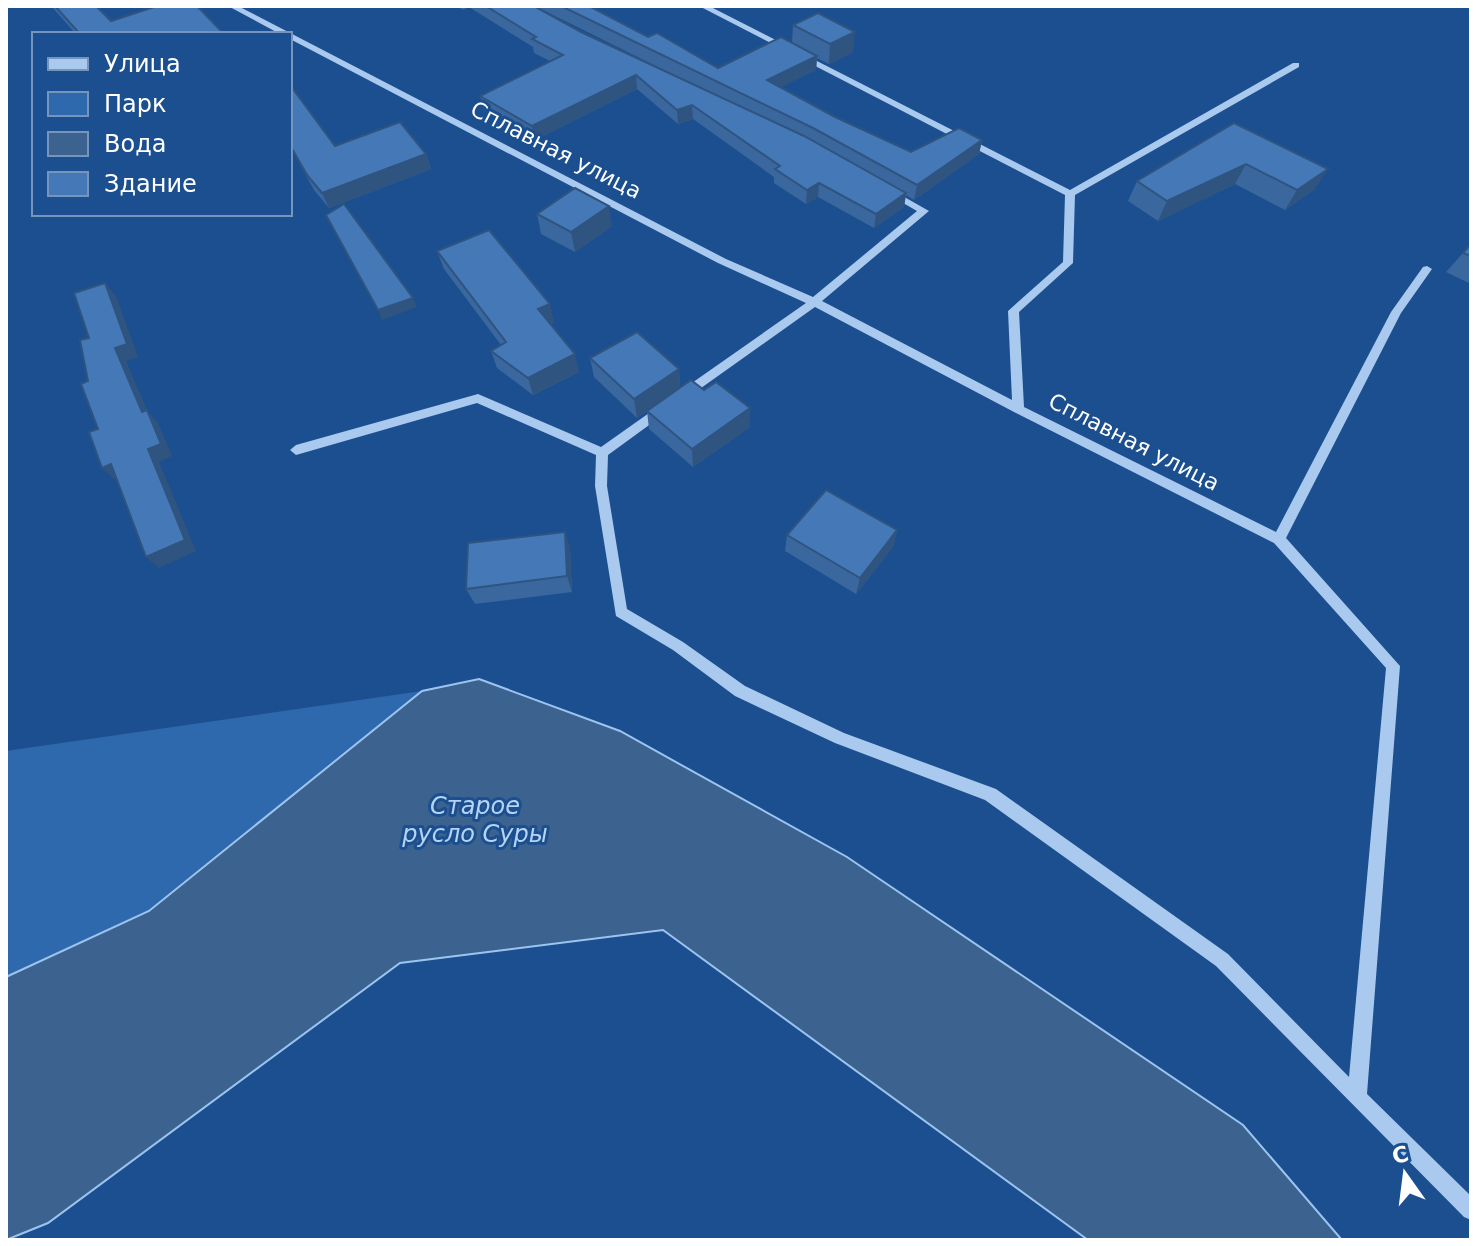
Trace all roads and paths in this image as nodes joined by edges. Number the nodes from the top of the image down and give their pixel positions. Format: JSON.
{"nodes":[{"id":1,"x":232,"y":6,"type":"edge"},
{"id":2,"x":703,"y":6,"type":"edge"},
{"id":3,"x":282,"y":32,"type":"edge"},
{"id":4,"x":292,"y":37,"type":"edge"},
{"id":5,"x":1296,"y":65,"type":"dead end"},
{"id":6,"x":873,"y":183,"type":"edge"},
{"id":7,"x":1070,"y":194,"type":"junction"},
{"id":8,"x":1427,"y":269,"type":"dead end"},
{"id":9,"x":814,"y":302,"type":"junction"},
{"id":10,"x":1018,"y":409,"type":"junction"},
{"id":11,"x":296,"y":450,"type":"dead end"},
{"id":12,"x":602,"y":453,"type":"junction"},
{"id":13,"x":1279,"y":539,"type":"junction"},
{"id":14,"x":1357,"y":1098,"type":"junction"},
{"id":15,"x":1471,"y":1210,"type":"edge"}],
"edges":[{"from":1,"to":3,"type":"lane","name":"Сплавная улица"},
{"from":2,"to":7,"type":"lane"},
{"from":4,"to":9,"type":"lane","name":"Сплавная улица"},
{"from":5,"to":7,"type":"lane"},
{"from":6,"to":9,"type":"lane"},
{"from":7,"to":10,"type":"lane"},
{"from":8,"to":13,"type":"lane"},
{"from":9,"to":10,"type":"lane","name":"Сплавная улица"},
{"from":9,"to":12,"type":"lane"},
{"from":10,"to":13,"type":"lane","name":"Сплавная улица"},
{"from":11,"to":12,"type":"lane"},
{"from":12,"to":14,"type":"lane"},
{"from":13,"to":14,"type":"lane","name":"Сплавная улица"},
{"from":14,"to":15,"type":"lane"}]}
